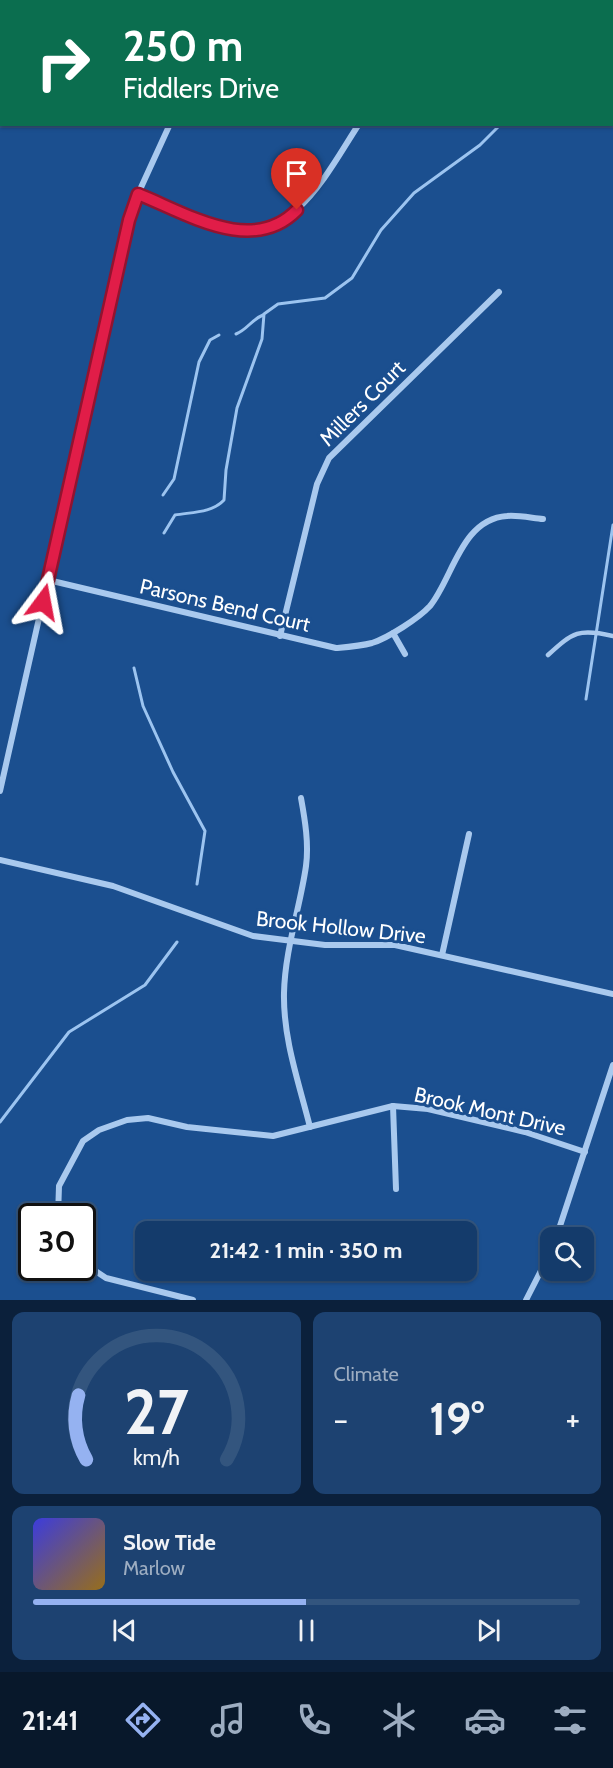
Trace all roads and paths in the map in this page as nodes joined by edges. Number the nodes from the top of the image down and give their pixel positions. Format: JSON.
{"nodes":[{"id":1,"x":169,"y":126,"type":"edge"},
{"id":2,"x":358,"y":126,"type":"edge"},
{"id":3,"x":138,"y":194,"type":"junction"},
{"id":4,"x":499,"y":292,"type":"dead end"},
{"id":5,"x":543,"y":519,"type":"dead end"},
{"id":6,"x":48,"y":580,"type":"junction"},
{"id":7,"x":393,"y":633,"type":"junction"},
{"id":8,"x":280,"y":636,"type":"junction"},
{"id":9,"x":613,"y":636,"type":"edge"},
{"id":10,"x":405,"y":654,"type":"dead end"},
{"id":11,"x":548,"y":655,"type":"dead end"},
{"id":12,"x":0,"y":791,"type":"edge"},
{"id":13,"x":301,"y":798,"type":"dead end"},
{"id":14,"x":469,"y":834,"type":"dead end"},
{"id":15,"x":0,"y":860,"type":"edge"},
{"id":16,"x":290,"y":942,"type":"junction"},
{"id":17,"x":442,"y":955,"type":"junction"},
{"id":18,"x":613,"y":994,"type":"edge"},
{"id":19,"x":613,"y":1065,"type":"edge"},
{"id":20,"x":393,"y":1106,"type":"junction"},
{"id":21,"x":310,"y":1127,"type":"junction"},
{"id":22,"x":585,"y":1152,"type":"junction"},
{"id":23,"x":396,"y":1189,"type":"dead end"},
{"id":24,"x":58,"y":1203,"type":"edge"},
{"id":25,"x":560,"y":1227,"type":"edge"},
{"id":26,"x":96,"y":1271,"type":"edge"},
{"id":27,"x":540,"y":1273,"type":"edge"},
{"id":28,"x":193,"y":1300,"type":"edge"},
{"id":29,"x":526,"y":1300,"type":"edge"}],
"edges":[{"from":1,"to":3,"type":"street"},
{"from":2,"to":3,"type":"street"},
{"from":3,"to":6,"type":"street"},
{"from":4,"to":8,"type":"street","name":"Millers Court"},
{"from":5,"to":7,"type":"street","name":"Parsons Bend Court"},
{"from":6,"to":8,"type":"street","name":"Parsons Bend Court"},
{"from":6,"to":12,"type":"street"},
{"from":7,"to":8,"type":"street","name":"Parsons Bend Court"},
{"from":7,"to":10,"type":"street"},
{"from":9,"to":11,"type":"lane"},
{"from":13,"to":16,"type":"street"},
{"from":14,"to":17,"type":"street"},
{"from":15,"to":16,"type":"street","name":"Brook Hollow Drive"},
{"from":16,"to":17,"type":"street","name":"Brook Hollow Drive"},
{"from":16,"to":21,"type":"street"},
{"from":17,"to":18,"type":"street","name":"Brook Hollow Drive"},
{"from":19,"to":22,"type":"street","name":"Brook Mont Drive"},
{"from":20,"to":21,"type":"street","name":"Brook Mont Drive"},
{"from":20,"to":22,"type":"street","name":"Brook Mont Drive"},
{"from":20,"to":23,"type":"street"},
{"from":21,"to":24,"type":"street","name":"Brook Mont Drive"},
{"from":22,"to":25,"type":"street","name":"Brook Mont Drive"},
{"from":26,"to":28,"type":"street"},
{"from":27,"to":29,"type":"street"}]}
